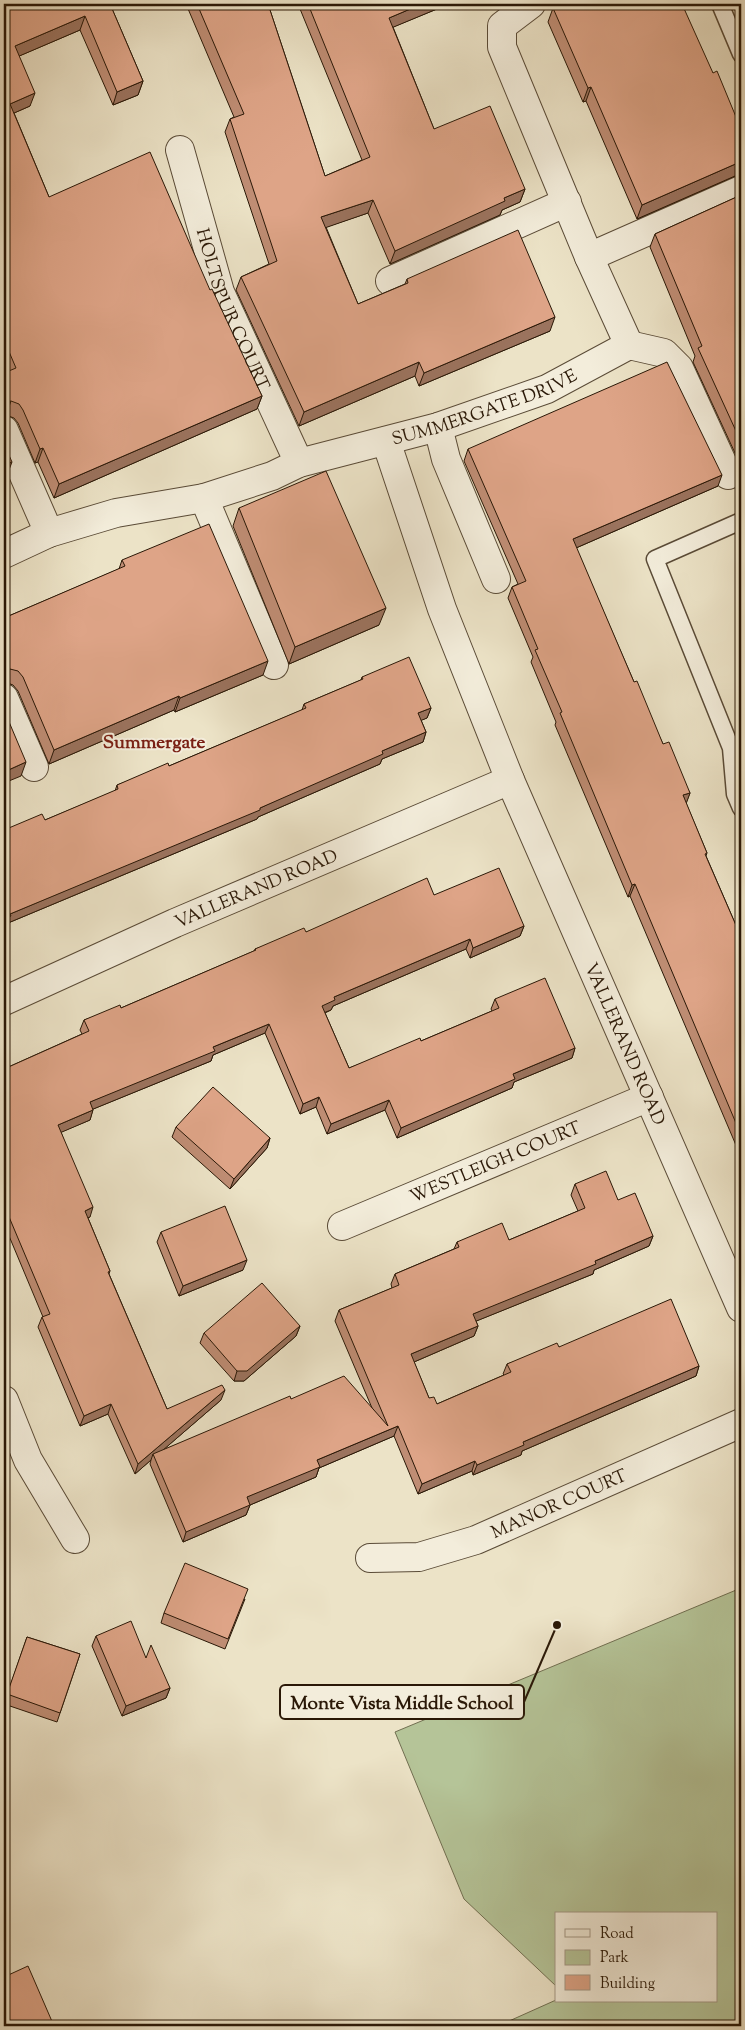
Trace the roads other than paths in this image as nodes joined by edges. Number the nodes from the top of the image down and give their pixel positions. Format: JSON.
{"nodes":[{"id":1,"x":530,"y":4,"type":"edge"},
{"id":2,"x":720,"y":4,"type":"edge"},
{"id":3,"x":741,"y":54,"type":"edge"},
{"id":4,"x":180,"y":150,"type":"dead end"},
{"id":5,"x":741,"y":190,"type":"edge"},
{"id":6,"x":567,"y":202,"type":"junction"},
{"id":7,"x":589,"y":257,"type":"junction"},
{"id":8,"x":390,"y":282,"type":"dead end"},
{"id":9,"x":629,"y":345,"type":"junction"},
{"id":10,"x":438,"y":427,"type":"junction"},
{"id":11,"x":4,"y":430,"type":"edge"},
{"id":12,"x":386,"y":440,"type":"junction"},
{"id":13,"x":299,"y":463,"type":"junction"},
{"id":14,"x":728,"y":475,"type":"dead end"},
{"id":15,"x":204,"y":498,"type":"junction"},
{"id":16,"x":741,"y":521,"type":"edge"},
{"id":17,"x":50,"y":533,"type":"junction"},
{"id":18,"x":4,"y":554,"type":"edge"},
{"id":19,"x":496,"y":579,"type":"dead end"},
{"id":20,"x":274,"y":664,"type":"dead end"},
{"id":21,"x":4,"y":698,"type":"edge"},
{"id":22,"x":34,"y":767,"type":"dead end"},
{"id":23,"x":510,"y":780,"type":"junction"},
{"id":24,"x":741,"y":808,"type":"edge"},
{"id":25,"x":4,"y":1001,"type":"edge"},
{"id":26,"x":649,"y":1097,"type":"junction"},
{"id":27,"x":342,"y":1226,"type":"dead end"},
{"id":28,"x":741,"y":1308,"type":"edge"},
{"id":29,"x":4,"y":1400,"type":"edge"},
{"id":30,"x":741,"y":1423,"type":"edge"},
{"id":31,"x":75,"y":1539,"type":"dead end"},
{"id":32,"x":370,"y":1558,"type":"dead end"}],
"edges":[{"from":1,"to":6,"type":"street"},
{"from":2,"to":3,"type":"lane"},
{"from":4,"to":13,"type":"street","name":"HOLTSPUR COURT"},
{"from":5,"to":7,"type":"street"},
{"from":6,"to":7,"type":"street"},
{"from":6,"to":8,"type":"street"},
{"from":7,"to":9,"type":"street"},
{"from":9,"to":10,"type":"street","name":"SUMMERGATE DRIVE"},
{"from":9,"to":14,"type":"street"},
{"from":10,"to":12,"type":"street","name":"SUMMERGATE DRIVE"},
{"from":10,"to":19,"type":"street"},
{"from":11,"to":17,"type":"street"},
{"from":12,"to":13,"type":"street","name":"SUMMERGATE DRIVE"},
{"from":12,"to":23,"type":"street","name":"VALLERAND ROAD"},
{"from":13,"to":15,"type":"street","name":"SUMMERGATE DRIVE"},
{"from":15,"to":17,"type":"street","name":"SUMMERGATE DRIVE"},
{"from":15,"to":20,"type":"street"},
{"from":16,"to":24,"type":"lane"},
{"from":17,"to":18,"type":"street","name":"SUMMERGATE DRIVE"},
{"from":21,"to":22,"type":"street"},
{"from":23,"to":25,"type":"street","name":"VALLERAND ROAD"},
{"from":23,"to":26,"type":"street","name":"VALLERAND ROAD"},
{"from":26,"to":27,"type":"street","name":"WESTLEIGH COURT"},
{"from":26,"to":28,"type":"street","name":"VALLERAND ROAD"},
{"from":29,"to":31,"type":"street"},
{"from":30,"to":32,"type":"street","name":"MANOR COURT"}]}
